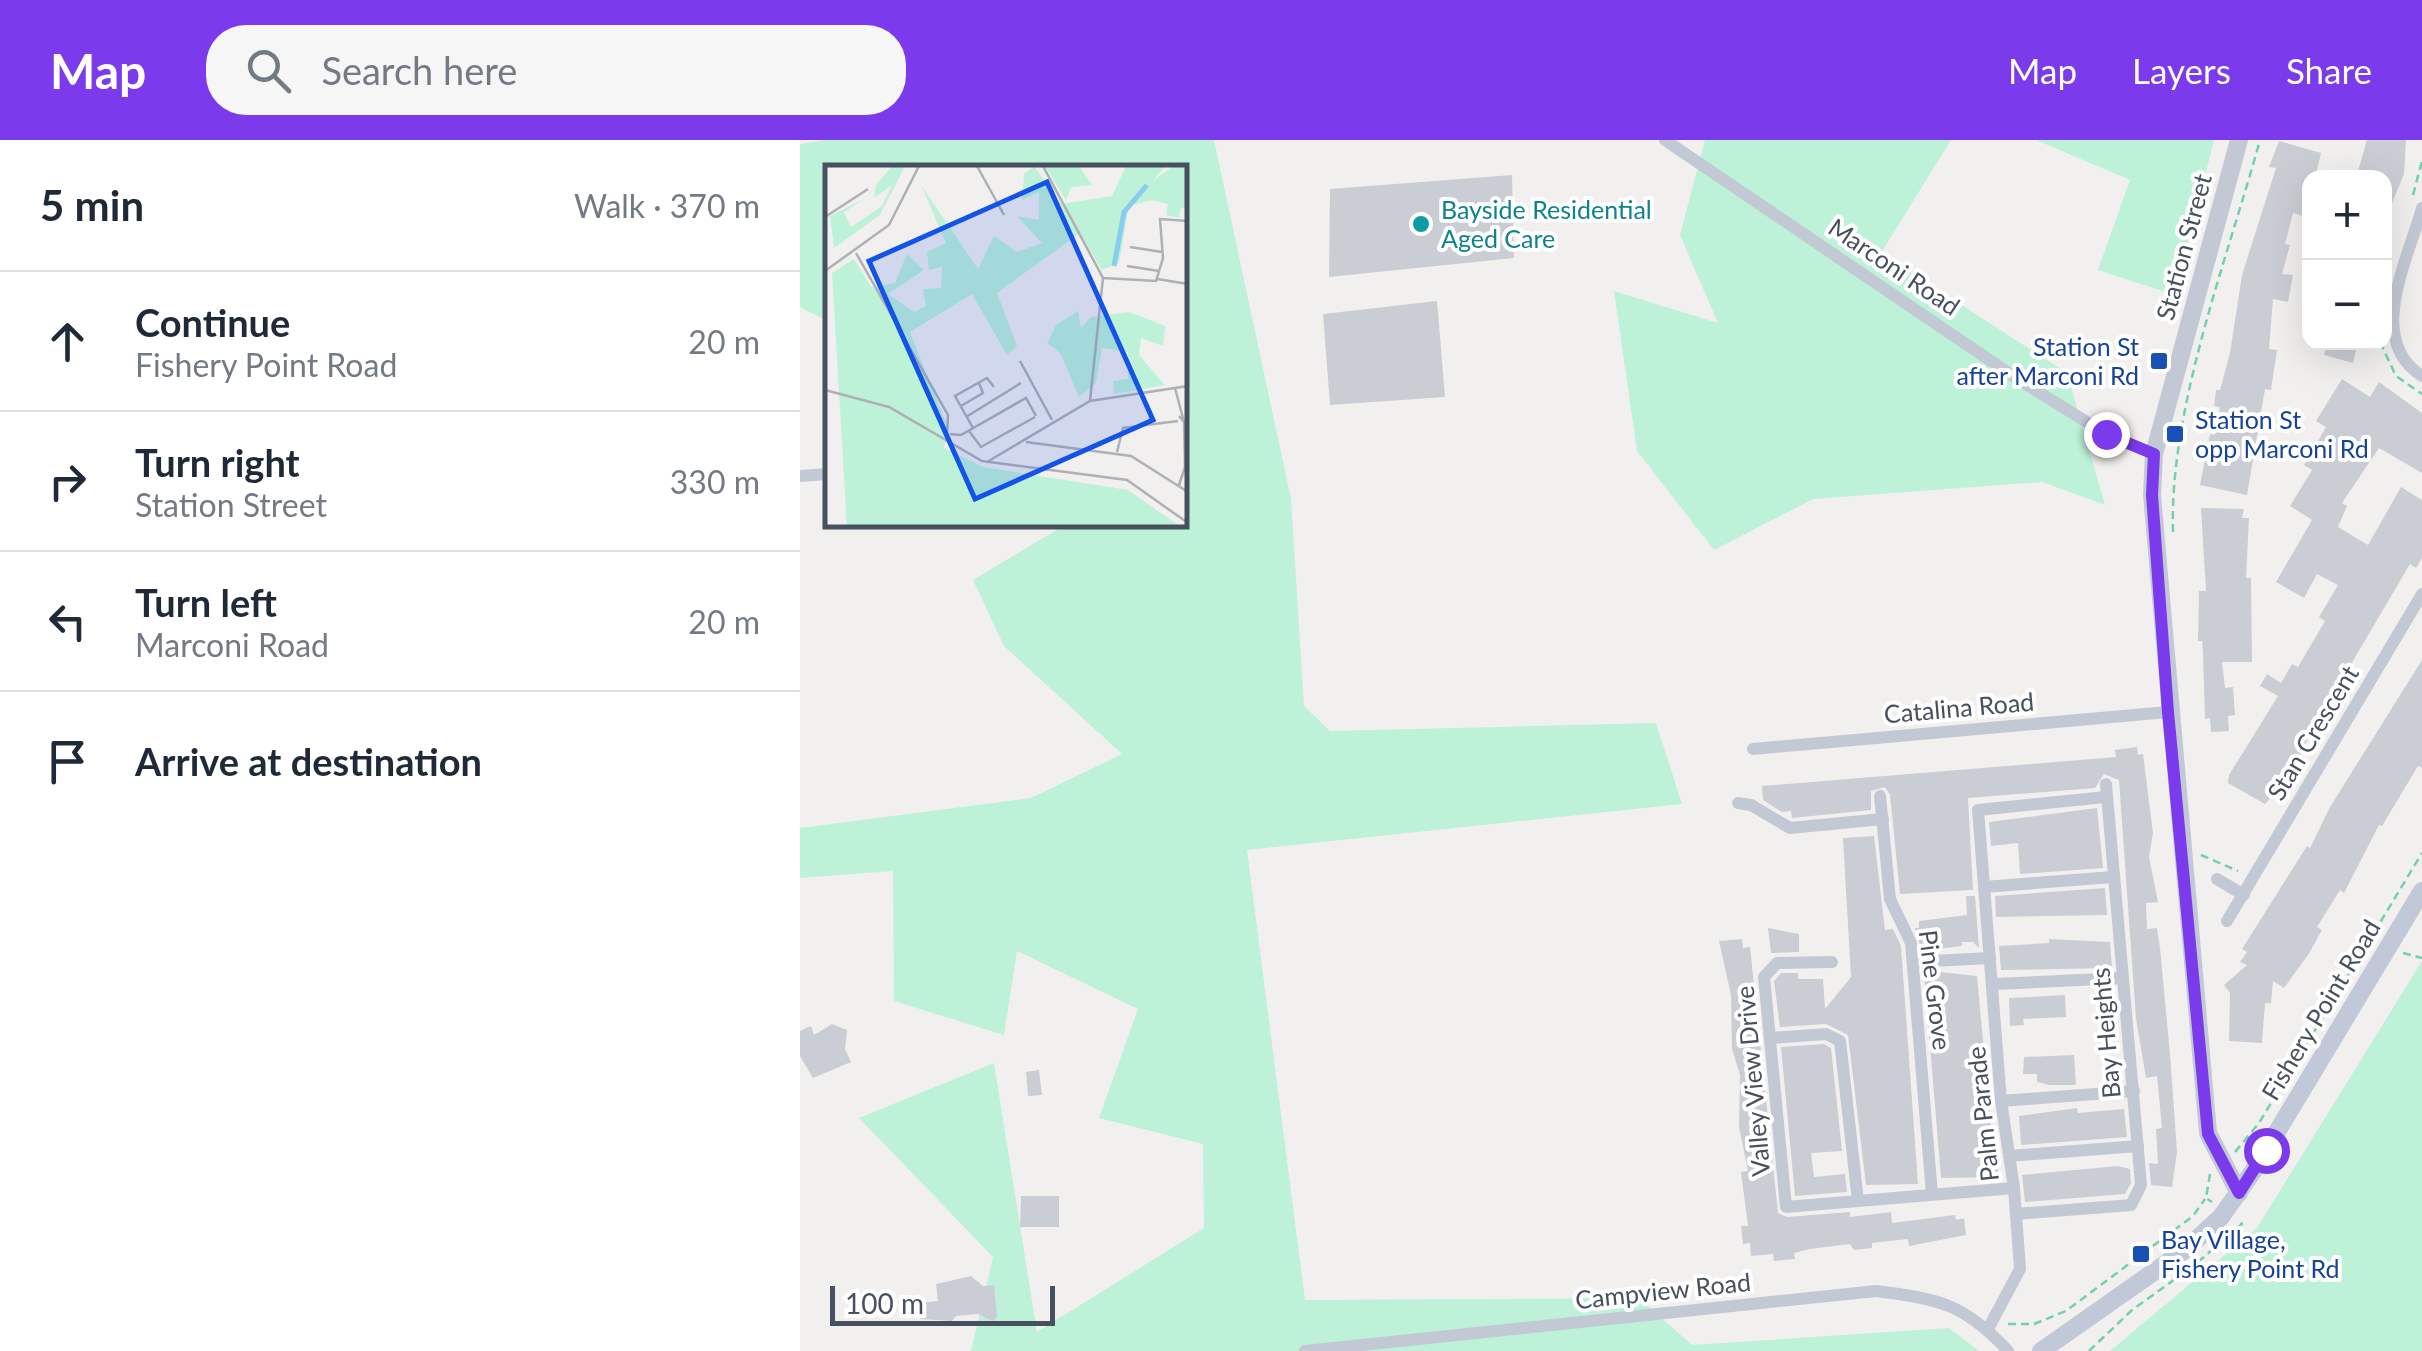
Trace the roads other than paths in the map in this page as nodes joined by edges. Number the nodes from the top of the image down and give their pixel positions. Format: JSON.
{"nodes":[{"id":1,"x":1665,"y":140,"type":"edge"},
{"id":2,"x":2240,"y":140,"type":"edge"},
{"id":3,"x":2422,"y":208,"type":"edge"},
{"id":4,"x":2422,"y":376,"type":"edge"},
{"id":5,"x":2154,"y":454,"type":"junction"},
{"id":6,"x":825,"y":474,"type":"edge"},
{"id":7,"x":800,"y":476,"type":"edge"},
{"id":8,"x":2422,"y":594,"type":"edge"},
{"id":9,"x":2168,"y":712,"type":"junction"},
{"id":10,"x":1752,"y":749,"type":"dead end"},
{"id":11,"x":2106,"y":790,"type":"joint"},
{"id":12,"x":1880,"y":796,"type":"dead end"},
{"id":13,"x":1738,"y":804,"type":"dead end"},
{"id":14,"x":1882,"y":819,"type":"junction"},
{"id":15,"x":2114,"y":876,"type":"junction"},
{"id":16,"x":2218,"y":879,"type":"dead end"},
{"id":17,"x":1984,"y":887,"type":"junction"},
{"id":18,"x":2422,"y":891,"type":"edge"},
{"id":19,"x":2244,"y":895,"type":"junction"},
{"id":20,"x":2228,"y":922,"type":"dead end"},
{"id":21,"x":1990,"y":958,"type":"junction"},
{"id":22,"x":1832,"y":962,"type":"dead end"},
{"id":23,"x":1913,"y":962,"type":"junction"},
{"id":24,"x":2123,"y":978,"type":"junction"},
{"id":25,"x":1994,"y":984,"type":"junction"},
{"id":26,"x":1770,"y":1038,"type":"junction"},
{"id":27,"x":2134,"y":1091,"type":"junction"},
{"id":28,"x":2000,"y":1101,"type":"junction"},
{"id":29,"x":2138,"y":1146,"type":"junction"},
{"id":30,"x":2009,"y":1156,"type":"junction"},
{"id":31,"x":2014,"y":1188,"type":"junction"},
{"id":32,"x":2239,"y":1193,"type":"junction"},
{"id":33,"x":1932,"y":1194,"type":"junction"},
{"id":34,"x":1858,"y":1201,"type":"junction"},
{"id":35,"x":2016,"y":1214,"type":"junction"},
{"id":36,"x":1988,"y":1329,"type":"junction"},
{"id":37,"x":1305,"y":1351,"type":"edge"},
{"id":38,"x":2008,"y":1351,"type":"edge"},
{"id":39,"x":2040,"y":1351,"type":"edge"}],
"edges":[{"from":1,"to":5,"type":"street","name":"Marconi Road"},
{"from":2,"to":5,"type":"street","name":"Station Street"},
{"from":3,"to":4,"type":"street"},
{"from":5,"to":9,"type":"street","name":"Station Street"},
{"from":6,"to":7,"type":"street"},
{"from":8,"to":19,"type":"street","name":"Stan Crescent"},
{"from":9,"to":10,"type":"street","name":"Catalina Road"},
{"from":9,"to":32,"type":"street","name":"Station Street"},
{"from":11,"to":15,"type":"street","name":"Bay Heights"},
{"from":11,"to":17,"type":"street","name":"Palm Parade"},
{"from":12,"to":14,"type":"street","name":"Pine Grove"},
{"from":13,"to":14,"type":"street"},
{"from":14,"to":23,"type":"street","name":"Pine Grove"},
{"from":15,"to":17,"type":"street"},
{"from":15,"to":24,"type":"street","name":"Bay Heights"},
{"from":16,"to":19,"type":"street"},
{"from":17,"to":21,"type":"street","name":"Palm Parade"},
{"from":18,"to":32,"type":"main road","name":"Fishery Point Road"},
{"from":19,"to":20,"type":"street","name":"Stan Crescent"},
{"from":21,"to":23,"type":"street"},
{"from":21,"to":25,"type":"street","name":"Palm Parade"},
{"from":22,"to":26,"type":"street","name":"Valley View Drive"},
{"from":23,"to":33,"type":"street","name":"Pine Grove"},
{"from":24,"to":25,"type":"street"},
{"from":24,"to":27,"type":"street","name":"Bay Heights"},
{"from":25,"to":28,"type":"street","name":"Palm Parade"},
{"from":26,"to":34,"type":"street"},
{"from":26,"to":34,"type":"street","name":"Valley View Drive"},
{"from":27,"to":28,"type":"street"},
{"from":27,"to":29,"type":"street","name":"Bay Heights"},
{"from":28,"to":30,"type":"street","name":"Palm Parade"},
{"from":29,"to":30,"type":"street"},
{"from":29,"to":35,"type":"street","name":"Bay Heights"},
{"from":30,"to":31,"type":"street","name":"Palm Parade"},
{"from":31,"to":33,"type":"street","name":"Valley View Drive"},
{"from":31,"to":35,"type":"street","name":"Palm Parade"},
{"from":32,"to":39,"type":"main road","name":"Fishery Point Road"},
{"from":33,"to":34,"type":"street","name":"Valley View Drive"},
{"from":35,"to":36,"type":"street","name":"Palm Parade"},
{"from":36,"to":37,"type":"street","name":"Campview Road"},
{"from":36,"to":38,"type":"street","name":"Campview Road"}]}
